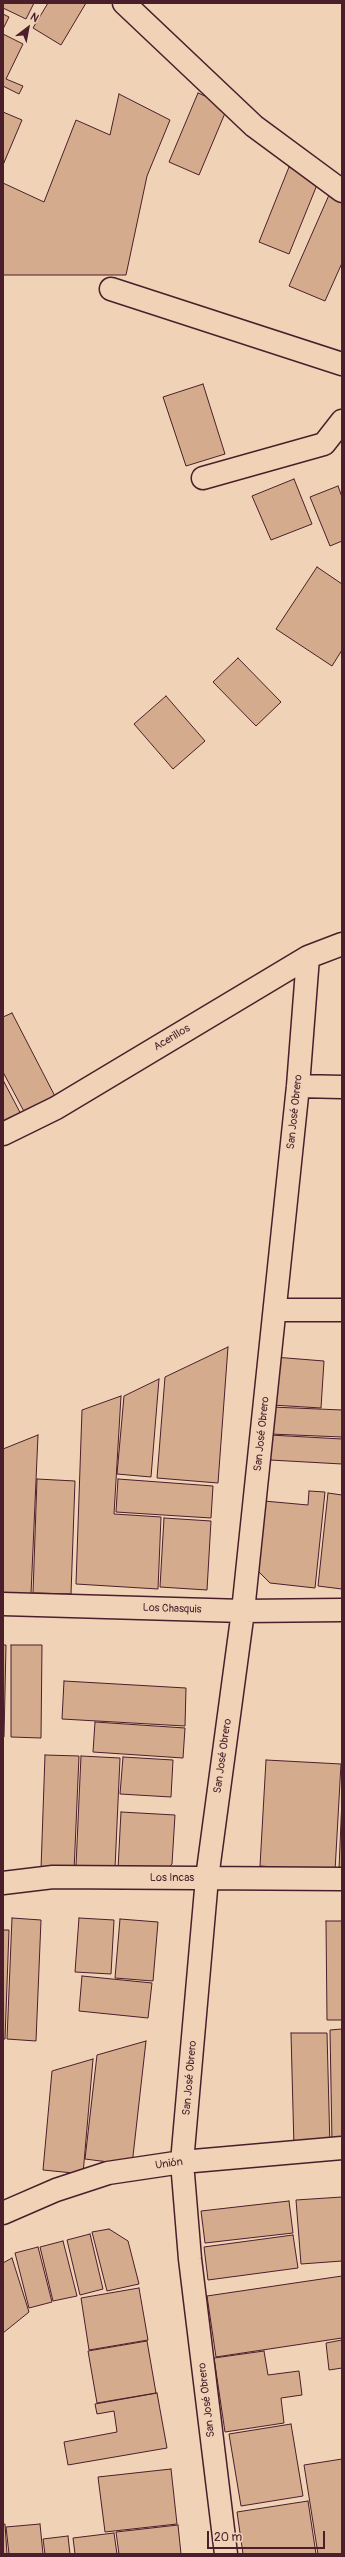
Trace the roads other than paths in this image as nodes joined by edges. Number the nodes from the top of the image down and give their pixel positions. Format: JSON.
{"nodes":[{"id":1,"x":124,"y":3,"type":"edge"},
{"id":2,"x":342,"y":191,"type":"edge"},
{"id":3,"x":111,"y":289,"type":"dead end"},
{"id":4,"x":342,"y":364,"type":"edge"},
{"id":5,"x":342,"y":421,"type":"edge"},
{"id":6,"x":203,"y":478,"type":"dead end"},
{"id":7,"x":342,"y":944,"type":"edge"},
{"id":8,"x":308,"y":957,"type":"junction"},
{"id":9,"x":298,"y":1086,"type":"junction"},
{"id":10,"x":342,"y":1087,"type":"edge"},
{"id":11,"x":3,"y":1134,"type":"edge"},
{"id":12,"x":275,"y":1310,"type":"junction"},
{"id":13,"x":342,"y":1310,"type":"edge"},
{"id":14,"x":3,"y":1604,"type":"edge"},
{"id":15,"x":342,"y":1610,"type":"edge"},
{"id":16,"x":243,"y":1611,"type":"junction"},
{"id":17,"x":207,"y":1878,"type":"junction"},
{"id":18,"x":342,"y":1879,"type":"edge"},
{"id":19,"x":3,"y":1883,"type":"edge"},
{"id":20,"x":342,"y":2148,"type":"edge"},
{"id":21,"x":182,"y":2162,"type":"junction"},
{"id":22,"x":3,"y":2212,"type":"edge"},
{"id":23,"x":226,"y":2554,"type":"edge"}],
"edges":[{"from":1,"to":2,"type":"street"},
{"from":3,"to":4,"type":"street"},
{"from":5,"to":6,"type":"street"},
{"from":7,"to":8,"type":"street","name":"Acerillos"},
{"from":8,"to":9,"type":"street","name":"San José Obrero"},
{"from":8,"to":11,"type":"street","name":"Acerillos"},
{"from":9,"to":10,"type":"street"},
{"from":9,"to":12,"type":"street","name":"San José Obrero"},
{"from":12,"to":13,"type":"street"},
{"from":12,"to":16,"type":"street","name":"San José Obrero"},
{"from":14,"to":16,"type":"street","name":"Los Chasquis"},
{"from":15,"to":16,"type":"street","name":"Los Chasquis"},
{"from":16,"to":17,"type":"street","name":"San José Obrero"},
{"from":17,"to":18,"type":"street","name":"Los Incas"},
{"from":17,"to":19,"type":"street","name":"Los Incas"},
{"from":17,"to":21,"type":"street","name":"San José Obrero"},
{"from":20,"to":21,"type":"street","name":"Unión"},
{"from":21,"to":22,"type":"street","name":"Unión"},
{"from":21,"to":23,"type":"street","name":"San José Obrero"}]}
